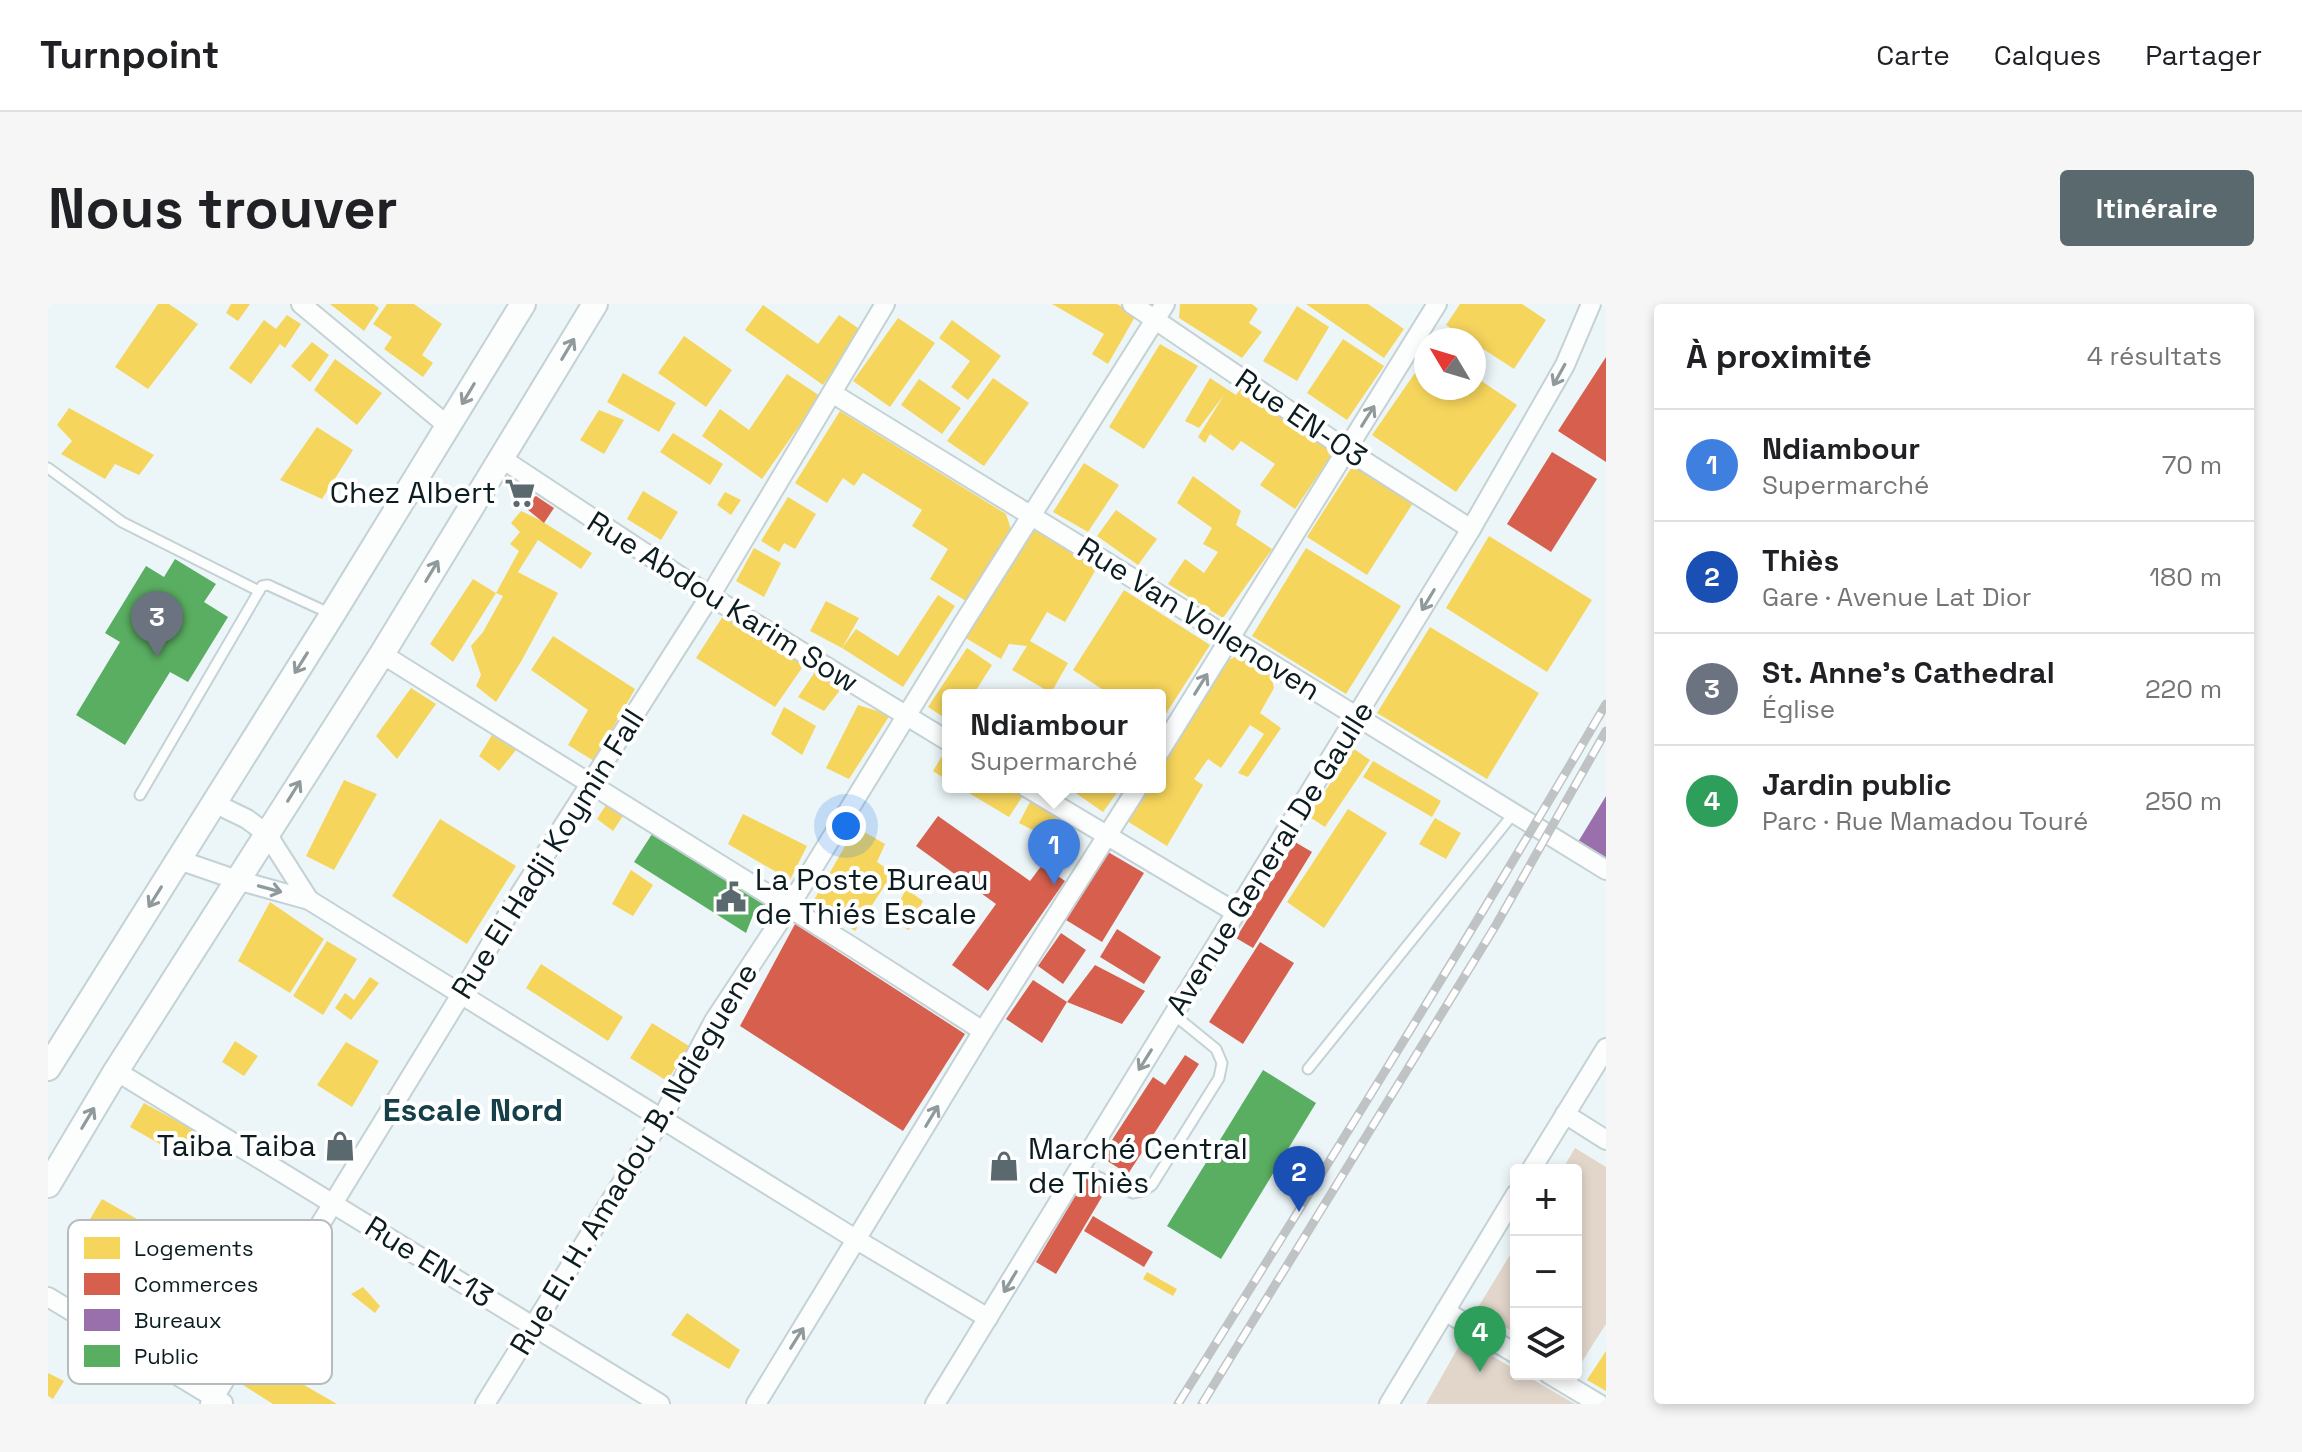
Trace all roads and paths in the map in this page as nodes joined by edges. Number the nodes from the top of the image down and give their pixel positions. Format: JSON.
{"nodes":[{"id":1,"x":301,"y":304,"type":"edge"},
{"id":2,"x":523,"y":304,"type":"edge"},
{"id":3,"x":595,"y":304,"type":"edge"},
{"id":4,"x":885,"y":304,"type":"edge"},
{"id":5,"x":1132,"y":304,"type":"edge"},
{"id":6,"x":1437,"y":304,"type":"edge"},
{"id":7,"x":1591,"y":304,"type":"edge"},
{"id":8,"x":1160,"y":312,"type":"edge"},
{"id":9,"x":832,"y":393,"type":"junction"},
{"id":10,"x":448,"y":426,"type":"junction"},
{"id":11,"x":1347,"y":450,"type":"junction"},
{"id":12,"x":501,"y":458,"type":"junction"},
{"id":13,"x":48,"y":468,"type":"edge"},
{"id":14,"x":1032,"y":516,"type":"junction"},
{"id":15,"x":1471,"y":529,"type":"junction"},
{"id":16,"x":259,"y":591,"type":"junction"},
{"id":17,"x":710,"y":596,"type":"junction"},
{"id":18,"x":332,"y":615,"type":"junction"},
{"id":19,"x":1229,"y":638,"type":"junction"},
{"id":20,"x":382,"y":654,"type":"junction"},
{"id":21,"x":1357,"y":716,"type":"junction"},
{"id":22,"x":907,"y":717,"type":"junction"},
{"id":23,"x":942,"y":737,"type":"edge"},
{"id":24,"x":1166,"y":741,"type":"edge"},
{"id":25,"x":589,"y":784,"type":"junction"},
{"id":26,"x":1036,"y":793,"type":"edge"},
{"id":27,"x":1134,"y":793,"type":"edge"},
{"id":28,"x":140,"y":795,"type":"dead end"},
{"id":29,"x":214,"y":803,"type":"junction"},
{"id":30,"x":1514,"y":813,"type":"junction"},
{"id":31,"x":267,"y":834,"type":"junction"},
{"id":32,"x":1108,"y":835,"type":"junction"},
{"id":33,"x":179,"y":860,"type":"junction"},
{"id":34,"x":1606,"y":870,"type":"edge"},
{"id":35,"x":237,"y":880,"type":"junction"},
{"id":36,"x":309,"y":900,"type":"junction"},
{"id":37,"x":789,"y":907,"type":"junction"},
{"id":38,"x":1235,"y":912,"type":"junction"},
{"id":39,"x":462,"y":993,"type":"junction"},
{"id":40,"x":1173,"y":1014,"type":"junction"},
{"id":41,"x":983,"y":1031,"type":"junction"},
{"id":42,"x":1606,"y":1048,"type":"edge"},
{"id":43,"x":48,"y":1068,"type":"edge"},
{"id":44,"x":1308,"y":1069,"type":"dead end"},
{"id":45,"x":116,"y":1071,"type":"junction"},
{"id":46,"x":1565,"y":1114,"type":"junction"},
{"id":47,"x":662,"y":1118,"type":"junction"},
{"id":48,"x":1606,"y":1140,"type":"edge"},
{"id":49,"x":1535,"y":1164,"type":"edge"},
{"id":50,"x":1079,"y":1168,"type":"junction"},
{"id":51,"x":48,"y":1185,"type":"edge"},
{"id":52,"x":334,"y":1203,"type":"junction"},
{"id":53,"x":1510,"y":1204,"type":"edge"},
{"id":54,"x":324,"y":1220,"type":"edge"},
{"id":55,"x":857,"y":1240,"type":"junction"},
{"id":56,"x":48,"y":1297,"type":"edge"},
{"id":57,"x":68,"y":1309,"type":"edge"},
{"id":58,"x":1445,"y":1311,"type":"junction"},
{"id":59,"x":988,"y":1318,"type":"junction"},
{"id":60,"x":534,"y":1326,"type":"junction"},
{"id":61,"x":1510,"y":1350,"type":"edge"},
{"id":62,"x":1559,"y":1380,"type":"edge"},
{"id":63,"x":188,"y":1384,"type":"edge"},
{"id":64,"x":228,"y":1384,"type":"edge"},
{"id":65,"x":217,"y":1402,"type":"edge"},
{"id":66,"x":485,"y":1404,"type":"edge"},
{"id":67,"x":660,"y":1404,"type":"edge"},
{"id":68,"x":756,"y":1404,"type":"edge"},
{"id":69,"x":935,"y":1404,"type":"edge"},
{"id":70,"x":1389,"y":1404,"type":"edge"},
{"id":71,"x":1599,"y":1404,"type":"edge"}],
"edges":[{"from":1,"to":10,"type":"street"},
{"from":2,"to":10,"type":"main road","one_way":true},
{"from":12,"to":3,"type":"main road","one_way":true},
{"from":4,"to":9,"type":"street","name":"Rue El Hadji Koymin Fall"},
{"from":5,"to":8,"type":"street","name":"Rue EN-03"},
{"from":11,"to":6,"type":"street","one_way":true},
{"from":7,"to":15,"type":"street","name":"Avenue General De Gaulle","one_way":true},
{"from":8,"to":11,"type":"street","name":"Rue EN-03"},
{"from":8,"to":14,"type":"street","name":"Rue El. H. Amadou B. Ndieguene"},
{"from":9,"to":14,"type":"street","name":"Rue Van Vollenoven"},
{"from":9,"to":17,"type":"street","name":"Rue El Hadji Koymin Fall"},
{"from":10,"to":18,"type":"main road"},
{"from":11,"to":15,"type":"street","name":"Rue EN-03"},
{"from":11,"to":19,"type":"street"},
{"from":12,"to":17,"type":"street","name":"Rue Abdou Karim Sow"},
{"from":20,"to":12,"type":"main road","one_way":true},
{"from":13,"to":16,"type":"lane"},
{"from":14,"to":19,"type":"street","name":"Rue Van Vollenoven"},
{"from":14,"to":22,"type":"street","name":"Rue El. H. Amadou B. Ndieguene"},
{"from":15,"to":21,"type":"street","name":"Avenue General De Gaulle","one_way":true},
{"from":16,"to":18,"type":"lane"},
{"from":16,"to":28,"type":"lane"},
{"from":17,"to":22,"type":"street","name":"Rue Abdou Karim Sow"},
{"from":17,"to":25,"type":"street","name":"Rue El Hadji Koymin Fall"},
{"from":18,"to":29,"type":"main road","one_way":true},
{"from":19,"to":21,"type":"street","name":"Rue Van Vollenoven"},
{"from":24,"to":19,"type":"street","one_way":true},
{"from":20,"to":25,"type":"street"},
{"from":31,"to":20,"type":"main road","one_way":true},
{"from":21,"to":30,"type":"street","name":"Rue Van Vollenoven"},
{"from":21,"to":38,"type":"street","name":"Avenue General De Gaulle"},
{"from":22,"to":23,"type":"street","name":"Rue Abdou Karim Sow"},
{"from":22,"to":37,"type":"street","name":"Rue El. H. Amadou B. Ndieguene"},
{"from":25,"to":37,"type":"street"},
{"from":25,"to":39,"type":"street","name":"Rue El Hadji Koymin Fall"},
{"from":26,"to":32,"type":"street"},
{"from":27,"to":32,"type":"street"},
{"from":29,"to":31,"type":"street"},
{"from":29,"to":33,"type":"main road"},
{"from":30,"to":34,"type":"street","name":"Rue Van Vollenoven"},
{"from":30,"to":44,"type":"lane"},
{"from":31,"to":35,"type":"main road"},
{"from":31,"to":36,"type":"street"},
{"from":32,"to":38,"type":"street"},
{"from":32,"to":41,"type":"street"},
{"from":33,"to":35,"type":"street"},
{"from":33,"to":43,"type":"main road","one_way":true},
{"from":35,"to":36,"type":"street","one_way":true},
{"from":35,"to":45,"type":"main road"},
{"from":36,"to":39,"type":"street"},
{"from":37,"to":41,"type":"street"},
{"from":37,"to":47,"type":"street","name":"Rue El. H. Amadou B. Ndieguene"},
{"from":38,"to":40,"type":"street","name":"Avenue General De Gaulle"},
{"from":39,"to":47,"type":"street"},
{"from":39,"to":52,"type":"street","name":"Rue El Hadji Koymin Fall"},
{"from":40,"to":50,"type":"street","name":"Avenue General De Gaulle","one_way":true},
{"from":40,"to":50,"type":"lane"},
{"from":55,"to":41,"type":"street","one_way":true},
{"from":42,"to":46,"type":"street"},
{"from":51,"to":45,"type":"main road","one_way":true},
{"from":45,"to":52,"type":"street","name":"Rue EN-13"},
{"from":46,"to":48,"type":"street"},
{"from":46,"to":49,"type":"street"},
{"from":47,"to":55,"type":"street"},
{"from":47,"to":60,"type":"street","name":"Rue El. H. Amadou B. Ndieguene"},
{"from":50,"to":59,"type":"street","name":"Avenue General De Gaulle","one_way":true},
{"from":52,"to":54,"type":"street","name":"Rue El Hadji Koymin Fall"},
{"from":52,"to":60,"type":"street","name":"Rue EN-13"},
{"from":53,"to":58,"type":"street"},
{"from":55,"to":59,"type":"street"},
{"from":68,"to":55,"type":"street","one_way":true},
{"from":56,"to":57,"type":"street"},
{"from":58,"to":61,"type":"street"},
{"from":58,"to":70,"type":"street"},
{"from":59,"to":69,"type":"street","name":"Avenue General De Gaulle"},
{"from":60,"to":66,"type":"street","name":"Rue El. H. Amadou B. Ndieguene"},
{"from":60,"to":67,"type":"street","name":"Rue EN-13"},
{"from":62,"to":71,"type":"street"},
{"from":63,"to":65,"type":"street"},
{"from":64,"to":65,"type":"street","name":"Rue El Hadji Koymin Fall"}]}
